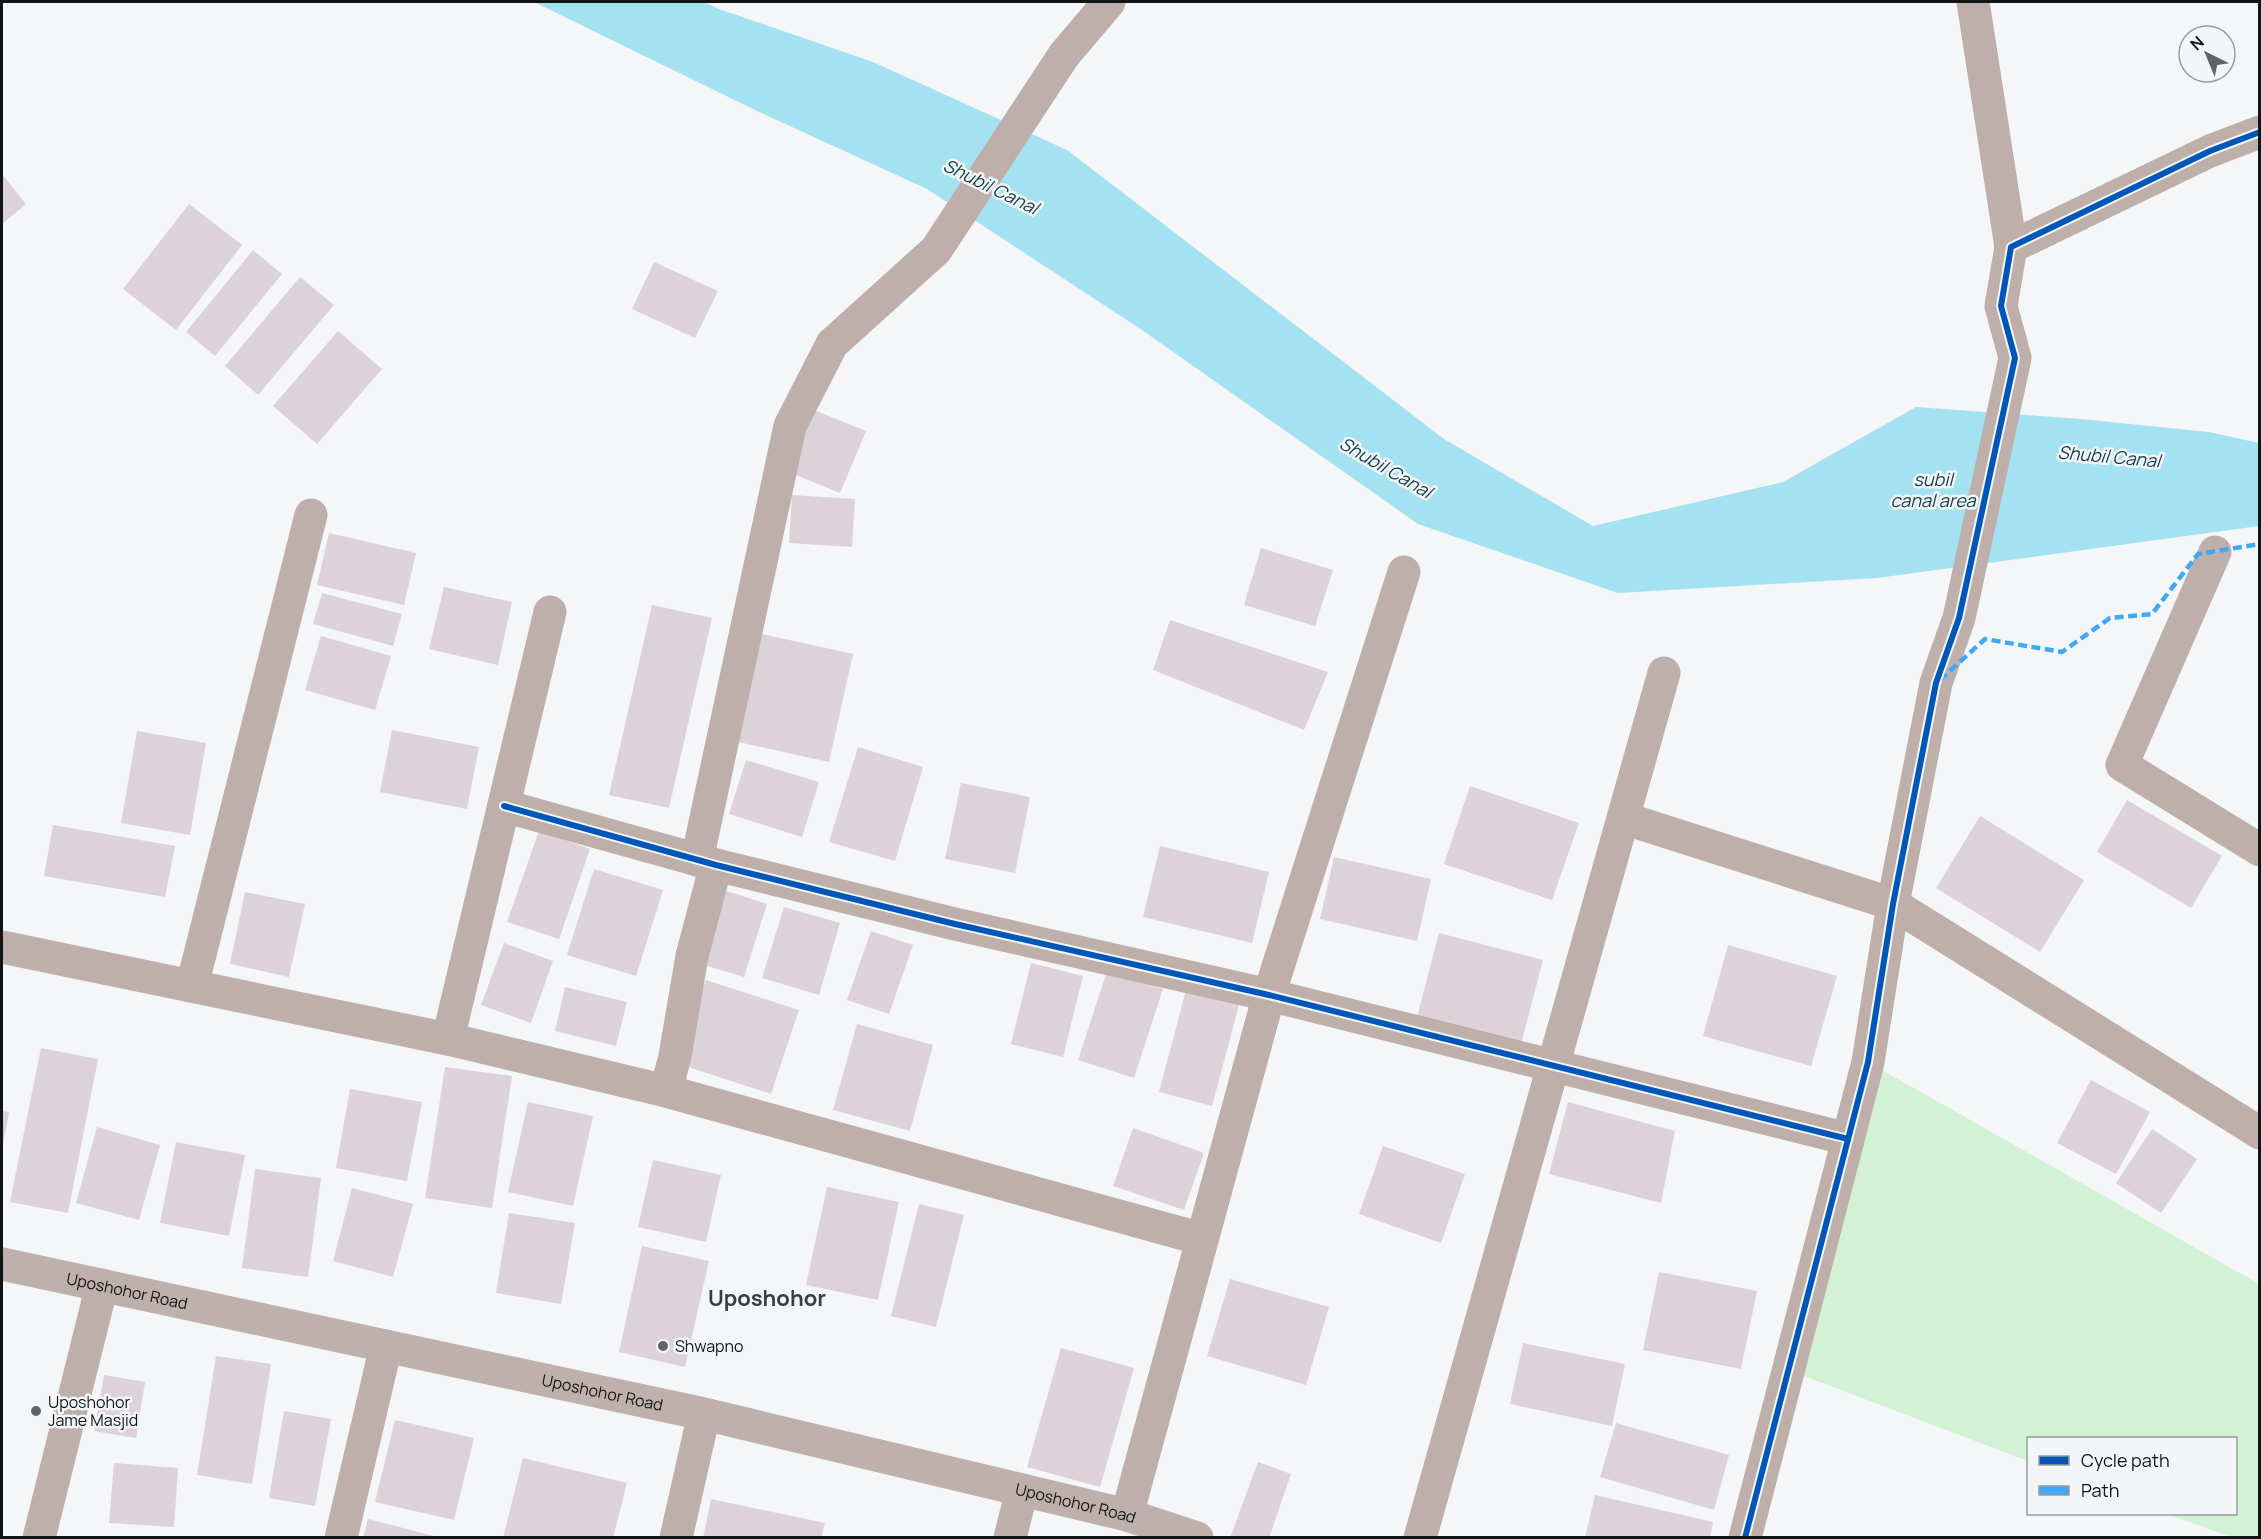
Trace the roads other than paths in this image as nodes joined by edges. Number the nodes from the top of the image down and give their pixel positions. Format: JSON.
{"nodes":[{"id":1,"x":1109,"y":2,"type":"edge"},
{"id":2,"x":1973,"y":2,"type":"edge"},
{"id":3,"x":2259,"y":132,"type":"edge"},
{"id":4,"x":2011,"y":247,"type":"junction"},
{"id":5,"x":310,"y":515,"type":"dead end"},
{"id":6,"x":2215,"y":552,"type":"dead end"},
{"id":7,"x":1404,"y":572,"type":"dead end"},
{"id":8,"x":550,"y":612,"type":"dead end"},
{"id":9,"x":1664,"y":673,"type":"dead end"},
{"id":10,"x":504,"y":806,"type":"junction"},
{"id":11,"x":1623,"y":818,"type":"junction"},
{"id":12,"x":2259,"y":850,"type":"edge"},
{"id":13,"x":706,"y":862,"type":"junction"},
{"id":14,"x":1893,"y":904,"type":"junction"},
{"id":15,"x":2,"y":947,"type":"edge"},
{"id":16,"x":192,"y":986,"type":"junction"},
{"id":17,"x":1269,"y":995,"type":"junction"},
{"id":18,"x":448,"y":1039,"type":"junction"},
{"id":19,"x":1553,"y":1066,"type":"junction"},
{"id":20,"x":666,"y":1091,"type":"junction"},
{"id":21,"x":2259,"y":1132,"type":"edge"},
{"id":22,"x":1848,"y":1139,"type":"junction"},
{"id":23,"x":1202,"y":1239,"type":"junction"},
{"id":24,"x":2,"y":1264,"type":"edge"},
{"id":25,"x":102,"y":1285,"type":"junction"},
{"id":26,"x":386,"y":1346,"type":"junction"},
{"id":27,"x":704,"y":1414,"type":"junction"},
{"id":28,"x":1022,"y":1490,"type":"junction"},
{"id":29,"x":1126,"y":1515,"type":"junction"},
{"id":30,"x":39,"y":1538,"type":"edge"},
{"id":31,"x":340,"y":1538,"type":"edge"},
{"id":32,"x":676,"y":1538,"type":"edge"},
{"id":33,"x":1010,"y":1538,"type":"edge"},
{"id":34,"x":1197,"y":1538,"type":"edge"},
{"id":35,"x":1420,"y":1538,"type":"edge"},
{"id":36,"x":1745,"y":1538,"type":"edge"}],
"edges":[{"from":1,"to":13,"type":"street"},
{"from":2,"to":4,"type":"street"},
{"from":3,"to":4,"type":"street"},
{"from":4,"to":14,"type":"street"},
{"from":5,"to":16,"type":"street"},
{"from":6,"to":12,"type":"street"},
{"from":7,"to":17,"type":"street"},
{"from":8,"to":10,"type":"street"},
{"from":9,"to":11,"type":"street"},
{"from":10,"to":13,"type":"street"},
{"from":10,"to":18,"type":"street"},
{"from":11,"to":14,"type":"street"},
{"from":11,"to":19,"type":"street"},
{"from":13,"to":17,"type":"street"},
{"from":13,"to":20,"type":"street"},
{"from":14,"to":21,"type":"street"},
{"from":14,"to":22,"type":"street"},
{"from":15,"to":16,"type":"street"},
{"from":16,"to":18,"type":"street"},
{"from":17,"to":19,"type":"street"},
{"from":17,"to":23,"type":"street"},
{"from":18,"to":20,"type":"street"},
{"from":19,"to":22,"type":"street"},
{"from":19,"to":35,"type":"street"},
{"from":20,"to":23,"type":"street"},
{"from":22,"to":36,"type":"street"},
{"from":23,"to":29,"type":"street"},
{"from":24,"to":25,"type":"main road","name":"Uposhohor Road"},
{"from":25,"to":26,"type":"main road","name":"Uposhohor Road"},
{"from":25,"to":30,"type":"street"},
{"from":26,"to":27,"type":"main road","name":"Uposhohor Road"},
{"from":26,"to":31,"type":"street"},
{"from":27,"to":28,"type":"main road","name":"Uposhohor Road"},
{"from":27,"to":32,"type":"street"},
{"from":28,"to":29,"type":"main road","name":"Uposhohor Road"},
{"from":28,"to":33,"type":"street"},
{"from":29,"to":34,"type":"main road","name":"Uposhohor Road"}]}
